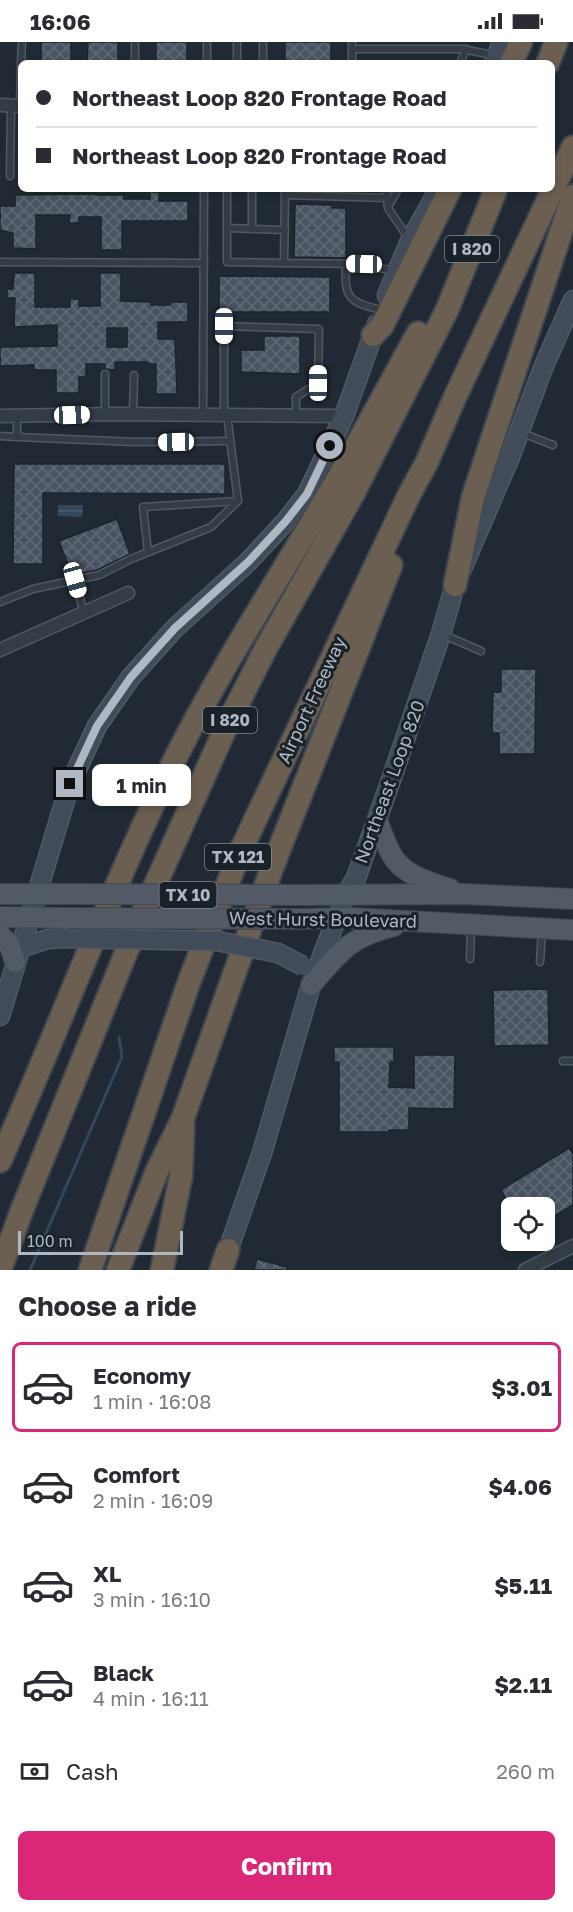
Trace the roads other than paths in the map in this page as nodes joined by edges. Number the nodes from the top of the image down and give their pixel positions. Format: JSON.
{"nodes":[{"id":1,"x":22,"y":42,"type":"edge"},
{"id":2,"x":135,"y":42,"type":"edge"},
{"id":3,"x":207,"y":42,"type":"edge"},
{"id":4,"x":237,"y":42,"type":"edge"},
{"id":5,"x":263,"y":42,"type":"edge"},
{"id":6,"x":521,"y":42,"type":"edge"},
{"id":7,"x":556,"y":42,"type":"edge"},
{"id":8,"x":352,"y":45,"type":"edge"},
{"id":9,"x":466,"y":49,"type":"junction"},
{"id":10,"x":501,"y":56,"type":"edge"},
{"id":11,"x":21,"y":60,"type":"edge"},
{"id":12,"x":135,"y":60,"type":"edge"},
{"id":13,"x":207,"y":60,"type":"edge"},
{"id":14,"x":237,"y":60,"type":"edge"},
{"id":15,"x":263,"y":60,"type":"edge"},
{"id":16,"x":461,"y":60,"type":"edge"},
{"id":17,"x":549,"y":60,"type":"edge"},
{"id":18,"x":18,"y":80,"type":"edge"},
{"id":19,"x":13,"y":106,"type":"edge"},
{"id":20,"x":573,"y":147,"type":"edge"},
{"id":21,"x":10,"y":177,"type":"dead end"},
{"id":22,"x":555,"y":185,"type":"edge"},
{"id":23,"x":204,"y":192,"type":"edge"},
{"id":24,"x":227,"y":192,"type":"edge"},
{"id":25,"x":252,"y":192,"type":"edge"},
{"id":26,"x":285,"y":192,"type":"edge"},
{"id":27,"x":386,"y":192,"type":"edge"},
{"id":28,"x":396,"y":192,"type":"edge"},
{"id":29,"x":437,"y":192,"type":"edge"},
{"id":30,"x":449,"y":192,"type":"edge"},
{"id":31,"x":495,"y":192,"type":"edge"},
{"id":32,"x":552,"y":192,"type":"edge"},
{"id":33,"x":573,"y":196,"type":"edge"},
{"id":34,"x":387,"y":198,"type":"junction"},
{"id":35,"x":388,"y":208,"type":"junction"},
{"id":36,"x":227,"y":228,"type":"junction"},
{"id":37,"x":252,"y":228,"type":"junction"},
{"id":38,"x":285,"y":230,"type":"junction"},
{"id":39,"x":410,"y":241,"type":"junction"},
{"id":40,"x":0,"y":262,"type":"edge"},
{"id":41,"x":204,"y":262,"type":"junction"},
{"id":42,"x":284,"y":263,"type":"junction"},
{"id":43,"x":346,"y":264,"type":"junction"},
{"id":44,"x":396,"y":272,"type":"junction"},
{"id":45,"x":573,"y":300,"type":"edge"},
{"id":46,"x":382,"y":309,"type":"junction"},
{"id":47,"x":447,"y":309,"type":"junction"},
{"id":48,"x":373,"y":335,"type":"junction"},
{"id":49,"x":105,"y":374,"type":"dead end"},
{"id":50,"x":134,"y":375,"type":"dead end"},
{"id":51,"x":105,"y":414,"type":"junction"},
{"id":52,"x":134,"y":414,"type":"junction"},
{"id":53,"x":203,"y":415,"type":"junction"},
{"id":54,"x":225,"y":415,"type":"junction"},
{"id":55,"x":0,"y":416,"type":"edge"},
{"id":56,"x":17,"y":416,"type":"junction"},
{"id":57,"x":296,"y":416,"type":"junction"},
{"id":58,"x":344,"y":416,"type":"junction"},
{"id":59,"x":519,"y":431,"type":"junction"},
{"id":60,"x":0,"y":436,"type":"edge"},
{"id":61,"x":17,"y":437,"type":"junction"},
{"id":62,"x":230,"y":441,"type":"junction"},
{"id":63,"x":554,"y":445,"type":"dead end"},
{"id":64,"x":428,"y":462,"type":"junction"},
{"id":65,"x":238,"y":501,"type":"junction"},
{"id":66,"x":148,"y":552,"type":"junction"},
{"id":67,"x":75,"y":580,"type":"junction"},
{"id":68,"x":455,"y":585,"type":"junction"},
{"id":69,"x":128,"y":592,"type":"dead end"},
{"id":70,"x":0,"y":602,"type":"edge"},
{"id":71,"x":84,"y":613,"type":"junction"},
{"id":72,"x":441,"y":634,"type":"junction"},
{"id":73,"x":0,"y":650,"type":"edge"},
{"id":74,"x":481,"y":651,"type":"dead end"},
{"id":75,"x":377,"y":820,"type":"junction"},
{"id":76,"x":0,"y":894,"type":"edge"},
{"id":77,"x":36,"y":894,"type":"junction"},
{"id":78,"x":346,"y":894,"type":"junction"},
{"id":79,"x":464,"y":894,"type":"junction"},
{"id":80,"x":573,"y":899,"type":"edge"},
{"id":81,"x":0,"y":917,"type":"edge"},
{"id":82,"x":29,"y":918,"type":"junction"},
{"id":83,"x":337,"y":918,"type":"junction"},
{"id":84,"x":417,"y":921,"type":"junction"},
{"id":85,"x":471,"y":924,"type":"junction"},
{"id":86,"x":542,"y":928,"type":"junction"},
{"id":87,"x":573,"y":930,"type":"edge"},
{"id":88,"x":0,"y":935,"type":"edge"},
{"id":89,"x":18,"y":955,"type":"junction"},
{"id":90,"x":470,"y":959,"type":"dead end"},
{"id":91,"x":540,"y":962,"type":"dead end"},
{"id":92,"x":311,"y":986,"type":"junction"},
{"id":93,"x":0,"y":1017,"type":"edge"},
{"id":94,"x":562,"y":1061,"type":"dead end"},
{"id":95,"x":573,"y":1061,"type":"edge"},
{"id":96,"x":183,"y":1118,"type":"junction"},
{"id":97,"x":0,"y":1161,"type":"edge"},
{"id":98,"x":573,"y":1246,"type":"edge"},
{"id":99,"x":224,"y":1263,"type":"edge"},
{"id":100,"x":0,"y":1270,"type":"edge"},
{"id":101,"x":90,"y":1270,"type":"edge"},
{"id":102,"x":118,"y":1270,"type":"edge"},
{"id":103,"x":162,"y":1270,"type":"edge"},
{"id":104,"x":525,"y":1270,"type":"edge"}],
"edges":[{"from":1,"to":11,"type":"lane"},
{"from":2,"to":12,"type":"lane"},
{"from":3,"to":13,"type":"lane"},
{"from":4,"to":14,"type":"lane"},
{"from":5,"to":15,"type":"lane"},
{"from":6,"to":10,"type":"highway"},
{"from":7,"to":17,"type":"highway"},
{"from":8,"to":9,"type":"lane"},
{"from":9,"to":10,"type":"lane"},
{"from":9,"to":16,"type":"lane"},
{"from":18,"to":19,"type":"lane"},
{"from":19,"to":21,"type":"lane"},
{"from":20,"to":22,"type":"highway","name":"Airport Freeway","number":"I 820"},
{"from":23,"to":41,"type":"lane"},
{"from":24,"to":36,"type":"lane"},
{"from":25,"to":37,"type":"lane"},
{"from":26,"to":34,"type":"lane"},
{"from":26,"to":38,"type":"lane"},
{"from":27,"to":34,"type":"lane"},
{"from":28,"to":35,"type":"lane"},
{"from":29,"to":39,"type":"main road"},
{"from":30,"to":48,"type":"highway"},
{"from":31,"to":47,"type":"highway","number":"I 820"},
{"from":32,"to":64,"type":"highway","name":"Airport Freeway","number":"I 820"},
{"from":33,"to":68,"type":"highway"},
{"from":34,"to":35,"type":"lane"},
{"from":35,"to":39,"type":"lane"},
{"from":36,"to":37,"type":"lane"},
{"from":36,"to":42,"type":"lane"},
{"from":37,"to":38,"type":"lane"},
{"from":38,"to":42,"type":"lane"},
{"from":39,"to":44,"type":"main road"},
{"from":40,"to":41,"type":"lane"},
{"from":41,"to":53,"type":"lane"},
{"from":42,"to":43,"type":"lane"},
{"from":43,"to":44,"type":"lane"},
{"from":43,"to":46,"type":"lane"},
{"from":44,"to":46,"type":"main road"},
{"from":45,"to":59,"type":"main road","name":"Northeast Loop 820"},
{"from":46,"to":48,"type":"main road"},
{"from":47,"to":97,"type":"highway"},
{"from":47,"to":100,"type":"highway","number":"I 820"},
{"from":48,"to":58,"type":"main road"},
{"from":49,"to":51,"type":"lane"},
{"from":50,"to":52,"type":"lane"},
{"from":51,"to":52,"type":"street"},
{"from":51,"to":56,"type":"street"},
{"from":52,"to":53,"type":"street"},
{"from":53,"to":54,"type":"street"},
{"from":54,"to":57,"type":"street"},
{"from":54,"to":57,"type":"lane"},
{"from":54,"to":62,"type":"lane"},
{"from":55,"to":56,"type":"street"},
{"from":56,"to":61,"type":"lane"},
{"from":57,"to":58,"type":"street"},
{"from":58,"to":77,"type":"main road"},
{"from":59,"to":63,"type":"lane"},
{"from":59,"to":68,"type":"main road","name":"Northeast Loop 820"},
{"from":60,"to":61,"type":"lane"},
{"from":61,"to":62,"type":"lane"},
{"from":62,"to":65,"type":"lane"},
{"from":64,"to":96,"type":"highway","number":"I 820"},
{"from":64,"to":101,"type":"highway","name":"Airport Freeway","number":"TX 121"},
{"from":65,"to":66,"type":"lane"},
{"from":65,"to":66,"type":"lane"},
{"from":66,"to":67,"type":"lane"},
{"from":67,"to":70,"type":"lane"},
{"from":67,"to":71,"type":"lane"},
{"from":68,"to":72,"type":"main road","name":"Northeast Loop 820"},
{"from":69,"to":71,"type":"street"},
{"from":71,"to":73,"type":"street"},
{"from":72,"to":74,"type":"lane"},
{"from":72,"to":75,"type":"main road","name":"Northeast Loop 820"},
{"from":75,"to":78,"type":"main road","name":"Northeast Loop 820"},
{"from":75,"to":79,"type":"main road"},
{"from":76,"to":77,"type":"main road","name":"West Hurst Boulevard","number":"TX 10"},
{"from":77,"to":78,"type":"main road","name":"West Hurst Boulevard","number":"TX 10","bridge":true},
{"from":77,"to":82,"type":"main road"},
{"from":78,"to":79,"type":"main road","name":"West Hurst Boulevard","number":"TX 10"},
{"from":78,"to":83,"type":"main road","name":"Northeast Loop 820"},
{"from":79,"to":80,"type":"main road","name":"West Hurst Boulevard","number":"TX 10"},
{"from":81,"to":82,"type":"main road","name":"West Hurst Boulevard"},
{"from":82,"to":83,"type":"main road","name":"West Hurst Boulevard","bridge":true},
{"from":82,"to":89,"type":"main road"},
{"from":83,"to":84,"type":"main road","name":"West Hurst Boulevard"},
{"from":83,"to":92,"type":"main road","name":"Northeast Loop 820"},
{"from":84,"to":85,"type":"main road","name":"West Hurst Boulevard"},
{"from":84,"to":92,"type":"main road"},
{"from":85,"to":86,"type":"main road","name":"West Hurst Boulevard"},
{"from":85,"to":90,"type":"lane"},
{"from":86,"to":87,"type":"main road","name":"West Hurst Boulevard"},
{"from":86,"to":91,"type":"lane"},
{"from":88,"to":89,"type":"main road"},
{"from":89,"to":92,"type":"main road","bridge":true},
{"from":89,"to":93,"type":"main road"},
{"from":92,"to":99,"type":"main road","name":"Northeast Loop 820"},
{"from":94,"to":95,"type":"lane"},
{"from":96,"to":102,"type":"highway","number":"I 820"},
{"from":96,"to":103,"type":"highway"},
{"from":98,"to":104,"type":"street"}]}
